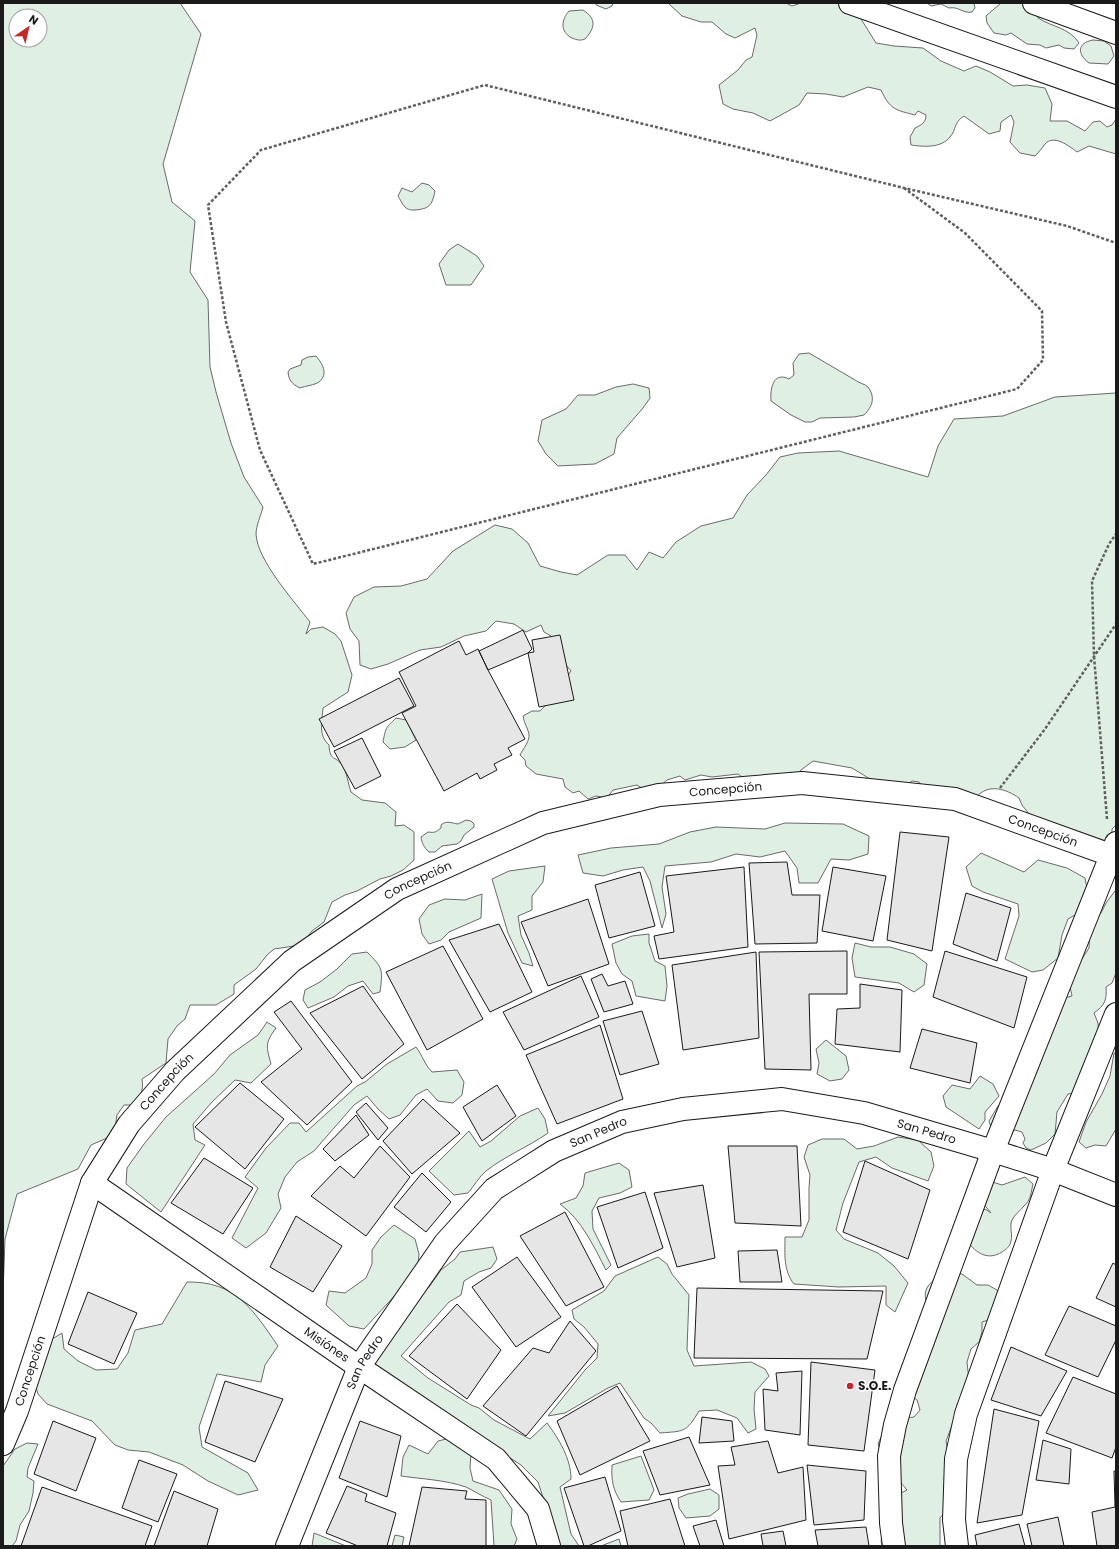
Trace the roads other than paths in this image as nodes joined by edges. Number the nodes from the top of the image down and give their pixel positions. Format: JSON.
{"nodes":[{"id":1,"x":850,"y":3,"type":"edge"},
{"id":2,"x":1034,"y":3,"type":"edge"},
{"id":3,"x":1116,"y":33,"type":"edge"},
{"id":4,"x":1116,"y":97,"type":"edge"},
{"id":5,"x":1114,"y":852,"type":"edge"},
{"id":6,"x":1116,"y":1014,"type":"edge"},
{"id":7,"x":993,"y":1150,"type":"junction"},
{"id":8,"x":1053,"y":1170,"type":"junction"},
{"id":9,"x":92,"y":1183,"type":"junction"},
{"id":10,"x":1116,"y":1195,"type":"edge"},
{"id":11,"x":359,"y":1367,"type":"junction"},
{"id":12,"x":3,"y":1444,"type":"edge"},
{"id":13,"x":287,"y":1546,"type":"edge"},
{"id":14,"x":549,"y":1546,"type":"edge"},
{"id":15,"x":894,"y":1546,"type":"edge"},
{"id":16,"x":957,"y":1546,"type":"edge"}],
"edges":[{"from":1,"to":4,"type":"street"},
{"from":2,"to":3,"type":"street"},
{"from":5,"to":7,"type":"street"},
{"from":5,"to":9,"type":"street","name":"Concepción"},
{"from":6,"to":8,"type":"street"},
{"from":7,"to":8,"type":"street","name":"San Pedro"},
{"from":7,"to":11,"type":"street","name":"San Pedro"},
{"from":7,"to":15,"type":"street"},
{"from":8,"to":10,"type":"street","name":"San Pedro"},
{"from":8,"to":16,"type":"street"},
{"from":9,"to":11,"type":"street","name":"Misiónes"},
{"from":9,"to":12,"type":"street","name":"Concepción"},
{"from":11,"to":13,"type":"street","name":"San Pedro"},
{"from":11,"to":14,"type":"street","name":"Misiónes"}]}
